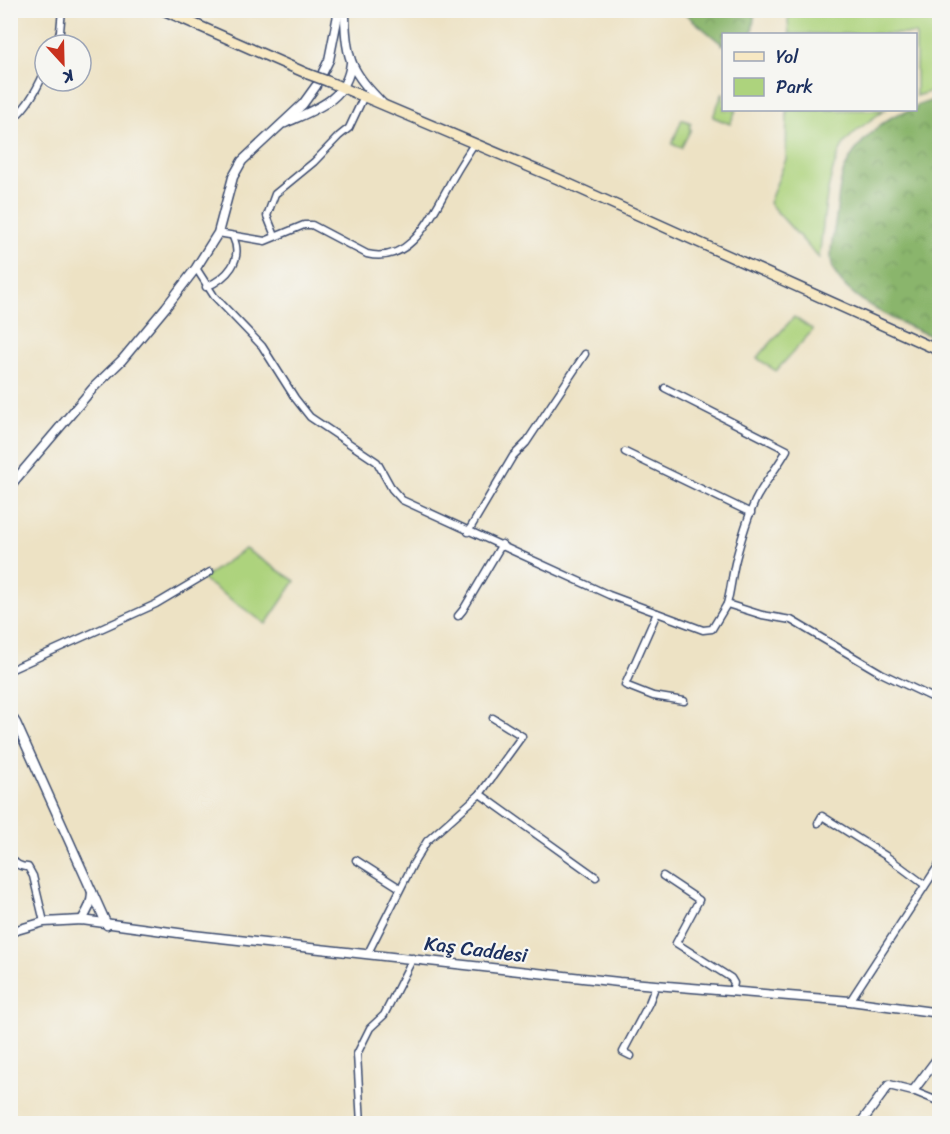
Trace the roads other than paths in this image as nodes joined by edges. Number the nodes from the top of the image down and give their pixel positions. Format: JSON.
{"nodes":[{"id":1,"x":62,"y":10,"type":"edge"},
{"id":2,"x":163,"y":10,"type":"edge"},
{"id":3,"x":344,"y":12,"type":"edge"},
{"id":4,"x":59,"y":33,"type":"edge"},
{"id":5,"x":351,"y":63,"type":"junction"},
{"id":6,"x":325,"y":76,"type":"junction"},
{"id":7,"x":316,"y":86,"type":"dead end"},
{"id":8,"x":344,"y":88,"type":"junction"},
{"id":9,"x":34,"y":93,"type":"edge"},
{"id":10,"x":364,"y":96,"type":"junction"},
{"id":11,"x":384,"y":105,"type":"junction"},
{"id":12,"x":10,"y":120,"type":"edge"},
{"id":13,"x":279,"y":125,"type":"junction"},
{"id":14,"x":474,"y":144,"type":"junction"},
{"id":15,"x":218,"y":232,"type":"junction"},
{"id":16,"x":275,"y":236,"type":"junction"},
{"id":17,"x":233,"y":237,"type":"junction"},
{"id":18,"x":196,"y":268,"type":"junction"},
{"id":19,"x":185,"y":282,"type":"junction"},
{"id":20,"x":206,"y":287,"type":"junction"},
{"id":21,"x":939,"y":351,"type":"edge"},
{"id":22,"x":585,"y":354,"type":"dead end"},
{"id":23,"x":665,"y":388,"type":"dead end"},
{"id":24,"x":625,"y":452,"type":"dead end"},
{"id":25,"x":10,"y":486,"type":"edge"},
{"id":26,"x":751,"y":513,"type":"junction"},
{"id":27,"x":468,"y":532,"type":"junction"},
{"id":28,"x":502,"y":544,"type":"junction"},
{"id":29,"x":210,"y":572,"type":"dead end"},
{"id":30,"x":727,"y":604,"type":"junction"},
{"id":31,"x":657,"y":613,"type":"junction"},
{"id":32,"x":458,"y":616,"type":"dead end"},
{"id":33,"x":10,"y":670,"type":"edge"},
{"id":34,"x":684,"y":701,"type":"dead end"},
{"id":35,"x":939,"y":701,"type":"edge"},
{"id":36,"x":10,"y":714,"type":"edge"},
{"id":37,"x":493,"y":718,"type":"dead end"},
{"id":38,"x":480,"y":794,"type":"junction"},
{"id":39,"x":818,"y":823,"type":"dead end"},
{"id":40,"x":10,"y":857,"type":"edge"},
{"id":41,"x":356,"y":860,"type":"dead end"},
{"id":42,"x":939,"y":863,"type":"edge"},
{"id":43,"x":663,"y":876,"type":"dead end"},
{"id":44,"x":596,"y":877,"type":"dead end"},
{"id":45,"x":925,"y":885,"type":"junction"},
{"id":46,"x":92,"y":888,"type":"junction"},
{"id":47,"x":400,"y":888,"type":"junction"},
{"id":48,"x":82,"y":920,"type":"junction"},
{"id":49,"x":44,"y":922,"type":"junction"},
{"id":50,"x":107,"y":924,"type":"junction"},
{"id":51,"x":10,"y":932,"type":"edge"},
{"id":52,"x":368,"y":953,"type":"junction"},
{"id":53,"x":413,"y":958,"type":"junction"},
{"id":54,"x":656,"y":985,"type":"junction"},
{"id":55,"x":732,"y":992,"type":"junction"},
{"id":56,"x":850,"y":1001,"type":"junction"},
{"id":57,"x":939,"y":1013,"type":"edge"},
{"id":58,"x":939,"y":1055,"type":"edge"},
{"id":59,"x":631,"y":1056,"type":"dead end"},
{"id":60,"x":913,"y":1091,"type":"junction"},
{"id":61,"x":939,"y":1102,"type":"edge"},
{"id":62,"x":361,"y":1124,"type":"edge"},
{"id":63,"x":860,"y":1124,"type":"edge"}],
"edges":[{"from":1,"to":4,"type":"street"},
{"from":2,"to":6,"type":"main road","bridge":true},
{"from":3,"to":5,"type":"street"},
{"from":3,"to":6,"type":"street"},
{"from":5,"to":8,"type":"street"},
{"from":5,"to":11,"type":"street"},
{"from":6,"to":8,"type":"main road"},
{"from":7,"to":13,"type":"street"},
{"from":8,"to":10,"type":"main road"},
{"from":8,"to":13,"type":"street"},
{"from":9,"to":12,"type":"street"},
{"from":10,"to":11,"type":"main road"},
{"from":10,"to":16,"type":"street"},
{"from":11,"to":14,"type":"main road"},
{"from":13,"to":15,"type":"street"},
{"from":14,"to":16,"type":"street"},
{"from":14,"to":21,"type":"main road"},
{"from":15,"to":17,"type":"street"},
{"from":15,"to":18,"type":"street"},
{"from":16,"to":17,"type":"street"},
{"from":17,"to":20,"type":"street"},
{"from":18,"to":19,"type":"street"},
{"from":18,"to":20,"type":"street"},
{"from":19,"to":20,"type":"street"},
{"from":19,"to":25,"type":"street"},
{"from":20,"to":27,"type":"street"},
{"from":22,"to":27,"type":"street"},
{"from":23,"to":26,"type":"street"},
{"from":24,"to":26,"type":"street"},
{"from":26,"to":30,"type":"street"},
{"from":27,"to":28,"type":"street"},
{"from":28,"to":31,"type":"street"},
{"from":28,"to":32,"type":"street"},
{"from":29,"to":33,"type":"street"},
{"from":30,"to":31,"type":"street"},
{"from":30,"to":35,"type":"street"},
{"from":31,"to":34,"type":"street"},
{"from":36,"to":46,"type":"street"},
{"from":37,"to":38,"type":"street"},
{"from":38,"to":44,"type":"street"},
{"from":38,"to":47,"type":"street"},
{"from":39,"to":45,"type":"street"},
{"from":40,"to":49,"type":"street"},
{"from":41,"to":47,"type":"street"},
{"from":42,"to":45,"type":"street"},
{"from":43,"to":55,"type":"street"},
{"from":45,"to":56,"type":"street"},
{"from":46,"to":48,"type":"street"},
{"from":46,"to":50,"type":"street"},
{"from":47,"to":52,"type":"street"},
{"from":48,"to":49,"type":"street","name":"Kaş Caddesi"},
{"from":48,"to":50,"type":"street","name":"Kaş Caddesi"},
{"from":49,"to":51,"type":"street","name":"Kaş Caddesi"},
{"from":50,"to":52,"type":"street","name":"Kaş Caddesi"},
{"from":52,"to":53,"type":"street","name":"Kaş Caddesi"},
{"from":53,"to":54,"type":"street","name":"Kaş Caddesi"},
{"from":53,"to":62,"type":"street"},
{"from":54,"to":55,"type":"street","name":"Kaş Caddesi"},
{"from":54,"to":59,"type":"street"},
{"from":55,"to":56,"type":"street","name":"Kaş Caddesi"},
{"from":56,"to":57,"type":"street","name":"Kaş Caddesi"},
{"from":58,"to":60,"type":"street"},
{"from":60,"to":61,"type":"street"},
{"from":60,"to":63,"type":"street"}]}
